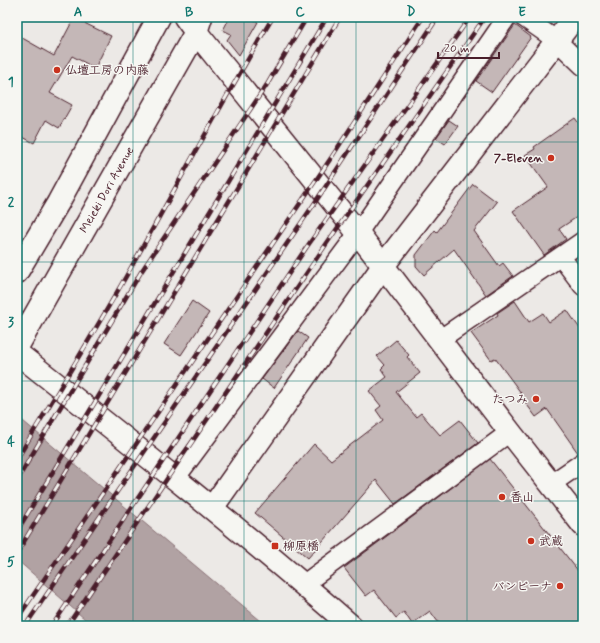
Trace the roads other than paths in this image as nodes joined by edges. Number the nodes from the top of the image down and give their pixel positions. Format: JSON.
{"nodes":[{"id":1,"x":159,"y":17,"type":"edge"},
{"id":2,"x":507,"y":17,"type":"edge"},
{"id":3,"x":523,"y":17,"type":"edge"},
{"id":4,"x":574,"y":17,"type":"edge"},
{"id":5,"x":194,"y":22,"type":"edge"},
{"id":6,"x":556,"y":40,"type":"junction"},
{"id":7,"x":583,"y":66,"type":"edge"},
{"id":8,"x":358,"y":233,"type":"junction"},
{"id":9,"x":583,"y":241,"type":"edge"},
{"id":10,"x":561,"y":257,"type":"junction"},
{"id":11,"x":383,"y":266,"type":"junction"},
{"id":12,"x":17,"y":272,"type":"edge"},
{"id":13,"x":583,"y":286,"type":"edge"},
{"id":14,"x":439,"y":340,"type":"junction"},
{"id":15,"x":17,"y":346,"type":"edge"},
{"id":16,"x":17,"y":353,"type":"edge"},
{"id":17,"x":510,"y":432,"type":"junction"},
{"id":18,"x":583,"y":462,"type":"edge"},
{"id":19,"x":175,"y":479,"type":"junction"},
{"id":20,"x":551,"y":484,"type":"junction"},
{"id":21,"x":212,"y":508,"type":"junction"},
{"id":22,"x":583,"y":525,"type":"edge"},
{"id":23,"x":304,"y":584,"type":"junction"},
{"id":24,"x":351,"y":626,"type":"edge"}],
"edges":[{"from":1,"to":12,"type":"street"},
{"from":2,"to":8,"type":"street"},
{"from":3,"to":6,"type":"street"},
{"from":4,"to":6,"type":"street"},
{"from":5,"to":8,"type":"street"},
{"from":5,"to":15,"type":"street","name":"Meieki Dori Avenue"},
{"from":6,"to":7,"type":"street"},
{"from":6,"to":11,"type":"street"},
{"from":8,"to":11,"type":"street"},
{"from":8,"to":19,"type":"street"},
{"from":9,"to":10,"type":"street"},
{"from":10,"to":13,"type":"street"},
{"from":10,"to":14,"type":"street"},
{"from":11,"to":14,"type":"street"},
{"from":11,"to":21,"type":"street"},
{"from":14,"to":17,"type":"street"},
{"from":16,"to":19,"type":"street"},
{"from":17,"to":20,"type":"street"},
{"from":17,"to":23,"type":"street"},
{"from":18,"to":20,"type":"street"},
{"from":19,"to":21,"type":"street"},
{"from":20,"to":22,"type":"street"},
{"from":21,"to":23,"type":"street"},
{"from":23,"to":24,"type":"street"}]}
